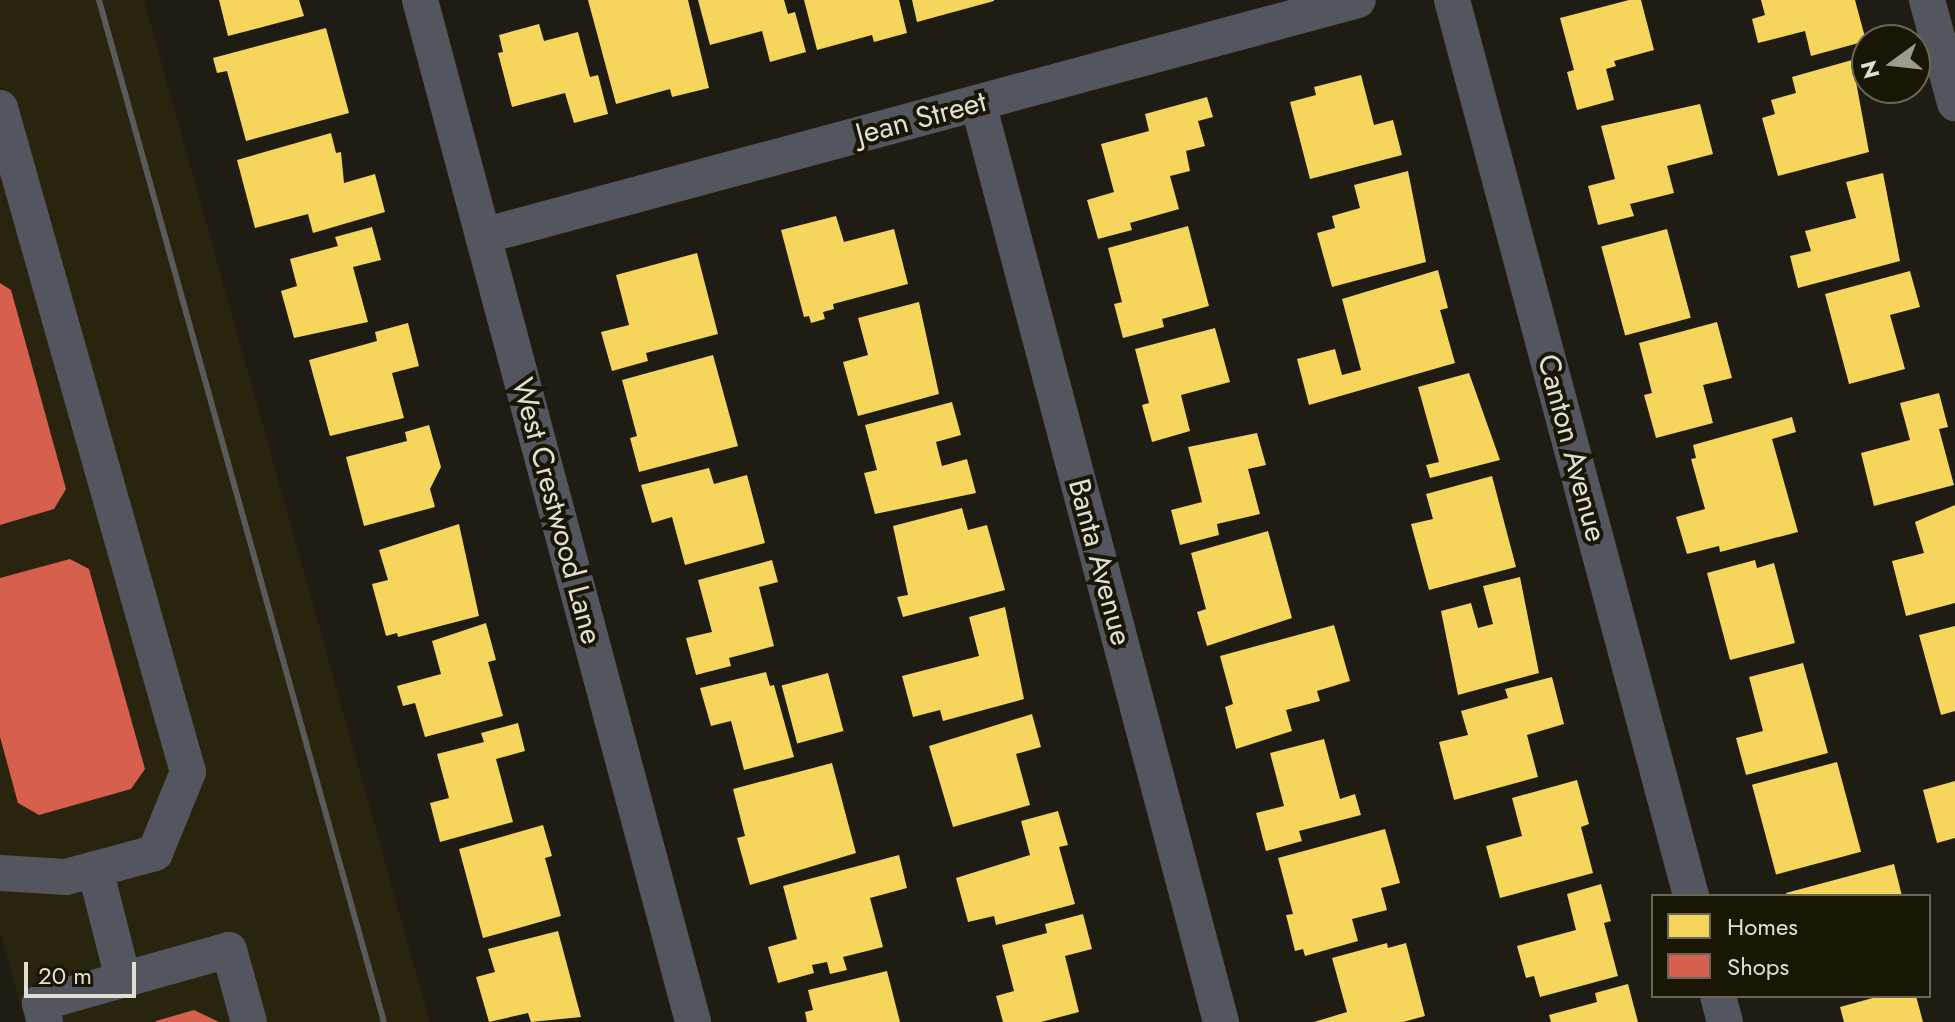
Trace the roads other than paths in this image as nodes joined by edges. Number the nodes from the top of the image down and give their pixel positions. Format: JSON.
{"nodes":[{"id":1,"x":420,"y":0,"type":"edge"},
{"id":2,"x":1358,"y":0,"type":"edge"},
{"id":3,"x":1452,"y":0,"type":"edge"},
{"id":4,"x":1927,"y":0,"type":"edge"},
{"id":5,"x":978,"y":103,"type":"junction"},
{"id":6,"x":1955,"y":103,"type":"edge"},
{"id":7,"x":0,"y":108,"type":"edge"},
{"id":8,"x":483,"y":236,"type":"junction"},
{"id":9,"x":95,"y":869,"type":"junction"},
{"id":10,"x":0,"y":873,"type":"edge"},
{"id":11,"x":1690,"y":894,"type":"edge"},
{"id":12,"x":123,"y":979,"type":"junction"},
{"id":13,"x":1719,"y":998,"type":"edge"},
{"id":14,"x":45,"y":1022,"type":"edge"},
{"id":15,"x":249,"y":1022,"type":"edge"},
{"id":16,"x":693,"y":1022,"type":"edge"},
{"id":17,"x":1221,"y":1022,"type":"edge"},
{"id":18,"x":1725,"y":1022,"type":"edge"}],
"edges":[{"from":1,"to":8,"type":"street","name":"West Crestwood Lane"},
{"from":2,"to":5,"type":"street","name":"Jean Street"},
{"from":3,"to":11,"type":"street","name":"Canton Avenue"},
{"from":4,"to":6,"type":"street"},
{"from":5,"to":8,"type":"street","name":"Jean Street"},
{"from":5,"to":17,"type":"street","name":"Banta Avenue"},
{"from":7,"to":9,"type":"street"},
{"from":8,"to":16,"type":"street","name":"West Crestwood Lane"},
{"from":9,"to":10,"type":"street"},
{"from":9,"to":12,"type":"street"},
{"from":12,"to":14,"type":"street"},
{"from":12,"to":15,"type":"street"},
{"from":13,"to":18,"type":"street"}]}
